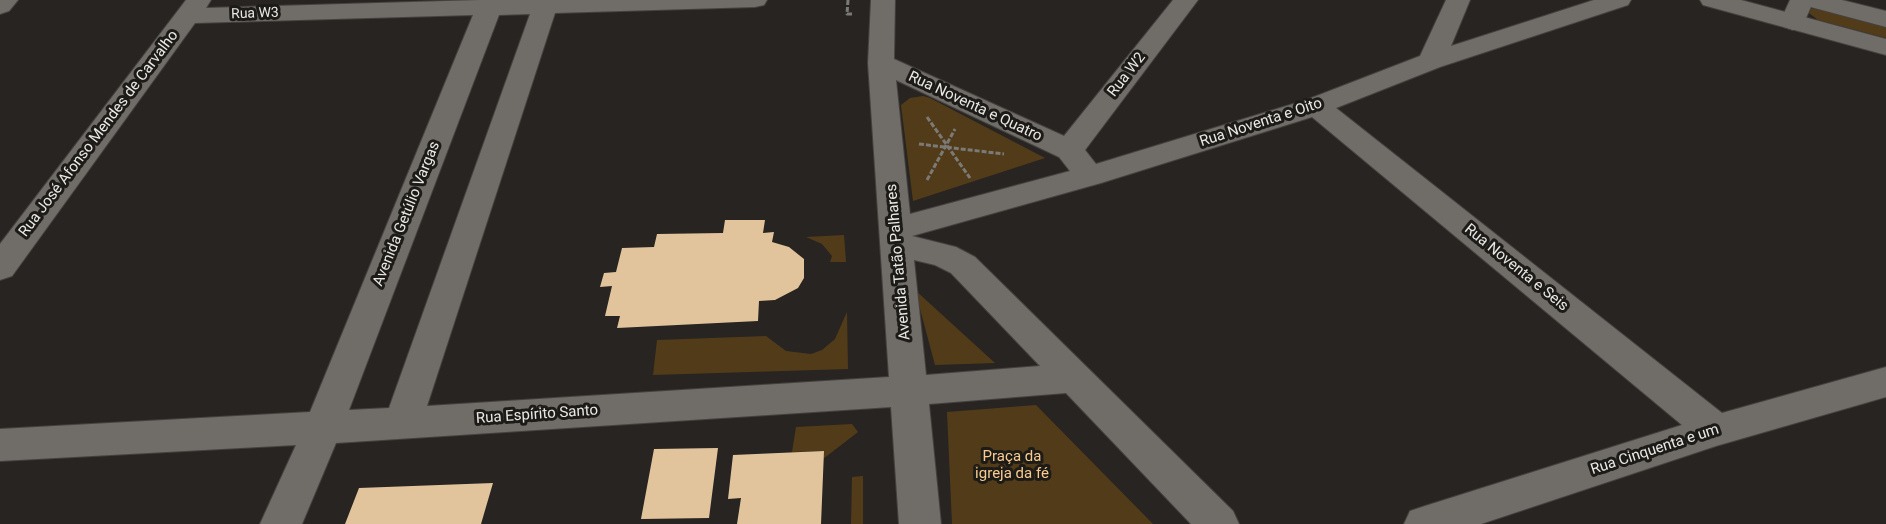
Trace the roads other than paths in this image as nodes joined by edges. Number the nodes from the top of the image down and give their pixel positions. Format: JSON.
{"nodes":[{"id":1,"x":6,"y":0,"type":"edge"},
{"id":2,"x":755,"y":0,"type":"edge"},
{"id":3,"x":883,"y":0,"type":"edge"},
{"id":4,"x":1186,"y":0,"type":"edge"},
{"id":5,"x":1458,"y":0,"type":"edge"},
{"id":6,"x":1619,"y":0,"type":"edge"},
{"id":7,"x":1712,"y":0,"type":"edge"},
{"id":8,"x":1812,"y":0,"type":"edge"},
{"id":9,"x":546,"y":3,"type":"edge"},
{"id":10,"x":490,"y":4,"type":"edge"},
{"id":11,"x":0,"y":6,"type":"edge"},
{"id":12,"x":193,"y":8,"type":"edge"},
{"id":13,"x":1797,"y":11,"type":"edge"},
{"id":14,"x":1886,"y":19,"type":"edge"},
{"id":15,"x":1886,"y":47,"type":"edge"},
{"id":16,"x":1431,"y":61,"type":"junction"},
{"id":17,"x":881,"y":63,"type":"junction"},
{"id":18,"x":1316,"y":106,"type":"junction"},
{"id":19,"x":1069,"y":150,"type":"junction"},
{"id":20,"x":1090,"y":176,"type":"junction"},
{"id":21,"x":897,"y":237,"type":"junction"},
{"id":22,"x":0,"y":268,"type":"edge"},
{"id":23,"x":1073,"y":378,"type":"junction"},
{"id":24,"x":1886,"y":382,"type":"edge"},
{"id":25,"x":909,"y":391,"type":"junction"},
{"id":26,"x":402,"y":424,"type":"junction"},
{"id":27,"x":323,"y":428,"type":"junction"},
{"id":28,"x":1716,"y":430,"type":"junction"},
{"id":29,"x":0,"y":445,"type":"edge"},
{"id":30,"x":281,"y":524,"type":"edge"},
{"id":31,"x":920,"y":524,"type":"edge"},
{"id":32,"x":1218,"y":524,"type":"edge"},
{"id":33,"x":1425,"y":524,"type":"edge"}],
"edges":[{"from":1,"to":11,"type":"street"},
{"from":2,"to":9,"type":"street","name":"Rua W3"},
{"from":3,"to":17,"type":"street","name":"Avenida Tatão Palhares"},
{"from":4,"to":19,"type":"street","name":"Rua W2"},
{"from":5,"to":16,"type":"street"},
{"from":6,"to":16,"type":"street","name":"Rua Noventa e Oito"},
{"from":7,"to":13,"type":"street"},
{"from":8,"to":14,"type":"street"},
{"from":9,"to":10,"type":"street","name":"Rua W3"},
{"from":9,"to":26,"type":"street"},
{"from":10,"to":12,"type":"street","name":"Rua W3"},
{"from":10,"to":27,"type":"street","name":"Avenida Getúlio Vargas"},
{"from":12,"to":22,"type":"street","name":"Rua José Afonso Mendes de Carvalho"},
{"from":13,"to":15,"type":"street"},
{"from":16,"to":18,"type":"street","name":"Rua Noventa e Oito"},
{"from":17,"to":19,"type":"street","name":"Rua Noventa e Quatro"},
{"from":17,"to":21,"type":"street","name":"Avenida Tatão Palhares"},
{"from":18,"to":20,"type":"street","name":"Rua Noventa e Oito"},
{"from":18,"to":28,"type":"street","name":"Rua Noventa e Seis"},
{"from":19,"to":20,"type":"street"},
{"from":20,"to":21,"type":"street","name":"Rua Noventa e Oito"},
{"from":21,"to":23,"type":"street"},
{"from":21,"to":25,"type":"street","name":"Avenida Tatão Palhares"},
{"from":23,"to":25,"type":"street","name":"Rua Espírito Santo"},
{"from":23,"to":32,"type":"street"},
{"from":24,"to":28,"type":"street","name":"Rua Cinquenta e um"},
{"from":25,"to":26,"type":"street","name":"Rua Espírito Santo"},
{"from":25,"to":31,"type":"street","name":"Avenida Tatão Palhares"},
{"from":26,"to":27,"type":"street","name":"Rua Espírito Santo"},
{"from":27,"to":29,"type":"street","name":"Rua Espírito Santo"},
{"from":27,"to":30,"type":"street","name":"Avenida Getúlio Vargas"},
{"from":28,"to":33,"type":"street","name":"Rua Cinquenta e um"}]}
